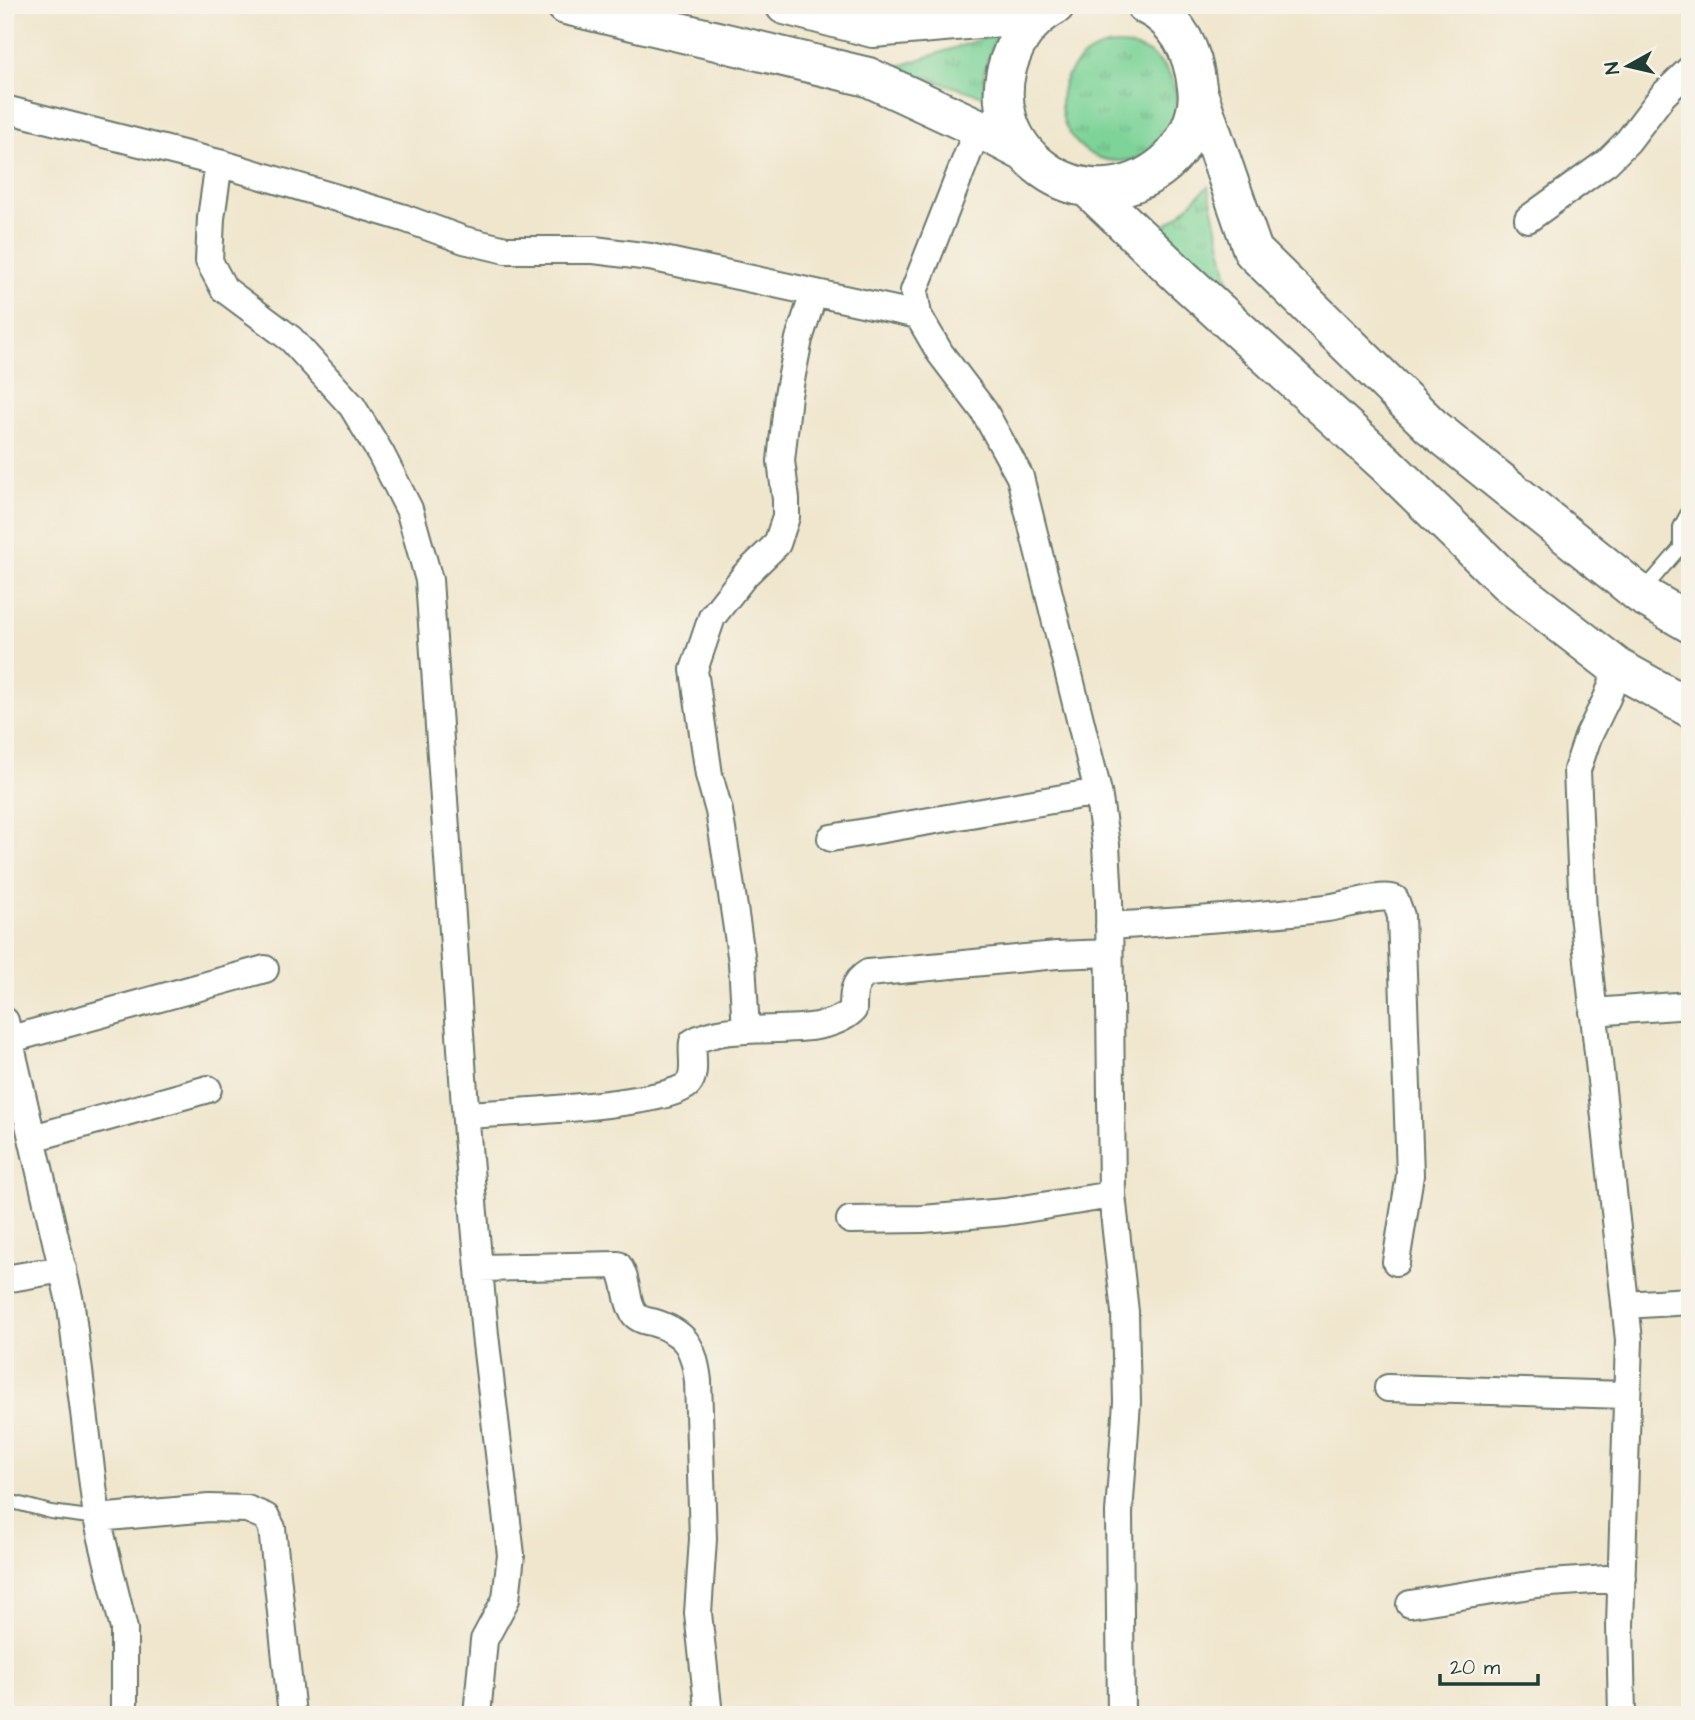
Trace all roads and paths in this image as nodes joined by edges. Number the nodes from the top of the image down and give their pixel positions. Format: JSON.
{"nodes":[{"id":1,"x":566,"y":5,"type":"edge"},
{"id":2,"x":785,"y":5,"type":"edge"},
{"id":3,"x":1146,"y":5,"type":"edge"},
{"id":4,"x":1045,"y":8,"type":"edge"},
{"id":5,"x":1174,"y":18,"type":"edge"},
{"id":6,"x":1690,"y":69,"type":"edge"},
{"id":7,"x":1198,"y":93,"type":"junction"},
{"id":8,"x":5,"y":109,"type":"edge"},
{"id":9,"x":978,"y":128,"type":"junction"},
{"id":10,"x":1024,"y":152,"type":"junction"},
{"id":11,"x":219,"y":163,"type":"junction"},
{"id":12,"x":1088,"y":188,"type":"junction"},
{"id":13,"x":1528,"y":219,"type":"dead end"},
{"id":14,"x":814,"y":293,"type":"junction"},
{"id":15,"x":918,"y":315,"type":"junction"},
{"id":16,"x":1690,"y":508,"type":"edge"},
{"id":17,"x":1685,"y":547,"type":"edge"},
{"id":18,"x":1640,"y":594,"type":"junction"},
{"id":19,"x":1690,"y":623,"type":"edge"},
{"id":20,"x":1618,"y":668,"type":"junction"},
{"id":21,"x":1690,"y":708,"type":"edge"},
{"id":22,"x":1098,"y":792,"type":"junction"},
{"id":23,"x":831,"y":838,"type":"dead end"},
{"id":24,"x":1109,"y":926,"type":"junction"},
{"id":25,"x":1109,"y":953,"type":"junction"},
{"id":26,"x":265,"y":969,"type":"dead end"},
{"id":27,"x":1690,"y":1005,"type":"edge"},
{"id":28,"x":1593,"y":1012,"type":"junction"},
{"id":29,"x":8,"y":1030,"type":"edge"},
{"id":30,"x":746,"y":1030,"type":"junction"},
{"id":31,"x":208,"y":1089,"type":"dead end"},
{"id":32,"x":466,"y":1115,"type":"junction"},
{"id":33,"x":33,"y":1138,"type":"junction"},
{"id":34,"x":1112,"y":1195,"type":"junction"},
{"id":35,"x":850,"y":1220,"type":"dead end"},
{"id":36,"x":1396,"y":1262,"type":"dead end"},
{"id":37,"x":479,"y":1268,"type":"junction"},
{"id":38,"x":63,"y":1269,"type":"junction"},
{"id":39,"x":5,"y":1279,"type":"edge"},
{"id":40,"x":1690,"y":1301,"type":"edge"},
{"id":41,"x":1625,"y":1305,"type":"junction"},
{"id":42,"x":1388,"y":1388,"type":"dead end"},
{"id":43,"x":1627,"y":1395,"type":"junction"},
{"id":44,"x":5,"y":1500,"type":"edge"},
{"id":45,"x":97,"y":1518,"type":"junction"},
{"id":46,"x":1622,"y":1578,"type":"junction"},
{"id":47,"x":1410,"y":1604,"type":"dead end"},
{"id":48,"x":124,"y":1715,"type":"edge"},
{"id":49,"x":292,"y":1715,"type":"edge"},
{"id":50,"x":477,"y":1715,"type":"edge"},
{"id":51,"x":709,"y":1715,"type":"edge"},
{"id":52,"x":1121,"y":1715,"type":"edge"},
{"id":53,"x":1622,"y":1715,"type":"edge"}],
"edges":[{"from":1,"to":9,"type":"main road"},
{"from":2,"to":4,"type":"main road"},
{"from":3,"to":5,"type":"main road"},
{"from":4,"to":10,"type":"main road"},
{"from":5,"to":7,"type":"main road"},
{"from":6,"to":13,"type":"street"},
{"from":7,"to":12,"type":"main road"},
{"from":7,"to":18,"type":"main road"},
{"from":8,"to":11,"type":"street"},
{"from":9,"to":10,"type":"main road"},
{"from":9,"to":15,"type":"street"},
{"from":10,"to":12,"type":"main road"},
{"from":11,"to":14,"type":"street"},
{"from":11,"to":32,"type":"street"},
{"from":12,"to":20,"type":"main road"},
{"from":14,"to":15,"type":"street"},
{"from":14,"to":30,"type":"street"},
{"from":15,"to":22,"type":"street"},
{"from":16,"to":17,"type":"lane"},
{"from":17,"to":18,"type":"lane"},
{"from":18,"to":19,"type":"main road"},
{"from":20,"to":21,"type":"main road"},
{"from":20,"to":28,"type":"street"},
{"from":22,"to":23,"type":"street"},
{"from":22,"to":24,"type":"street"},
{"from":24,"to":25,"type":"street"},
{"from":24,"to":36,"type":"street"},
{"from":25,"to":30,"type":"street"},
{"from":25,"to":34,"type":"street"},
{"from":26,"to":29,"type":"street"},
{"from":27,"to":28,"type":"street"},
{"from":28,"to":41,"type":"street"},
{"from":29,"to":33,"type":"street"},
{"from":30,"to":32,"type":"street"},
{"from":31,"to":33,"type":"street"},
{"from":32,"to":37,"type":"street"},
{"from":33,"to":38,"type":"street"},
{"from":34,"to":35,"type":"street"},
{"from":34,"to":52,"type":"street"},
{"from":37,"to":50,"type":"street"},
{"from":37,"to":51,"type":"street"},
{"from":38,"to":39,"type":"street"},
{"from":38,"to":45,"type":"street"},
{"from":40,"to":41,"type":"street"},
{"from":41,"to":43,"type":"street"},
{"from":42,"to":43,"type":"street"},
{"from":43,"to":46,"type":"street"},
{"from":44,"to":45,"type":"lane"},
{"from":45,"to":48,"type":"street"},
{"from":45,"to":49,"type":"street"},
{"from":46,"to":47,"type":"street"},
{"from":46,"to":53,"type":"street"}]}
